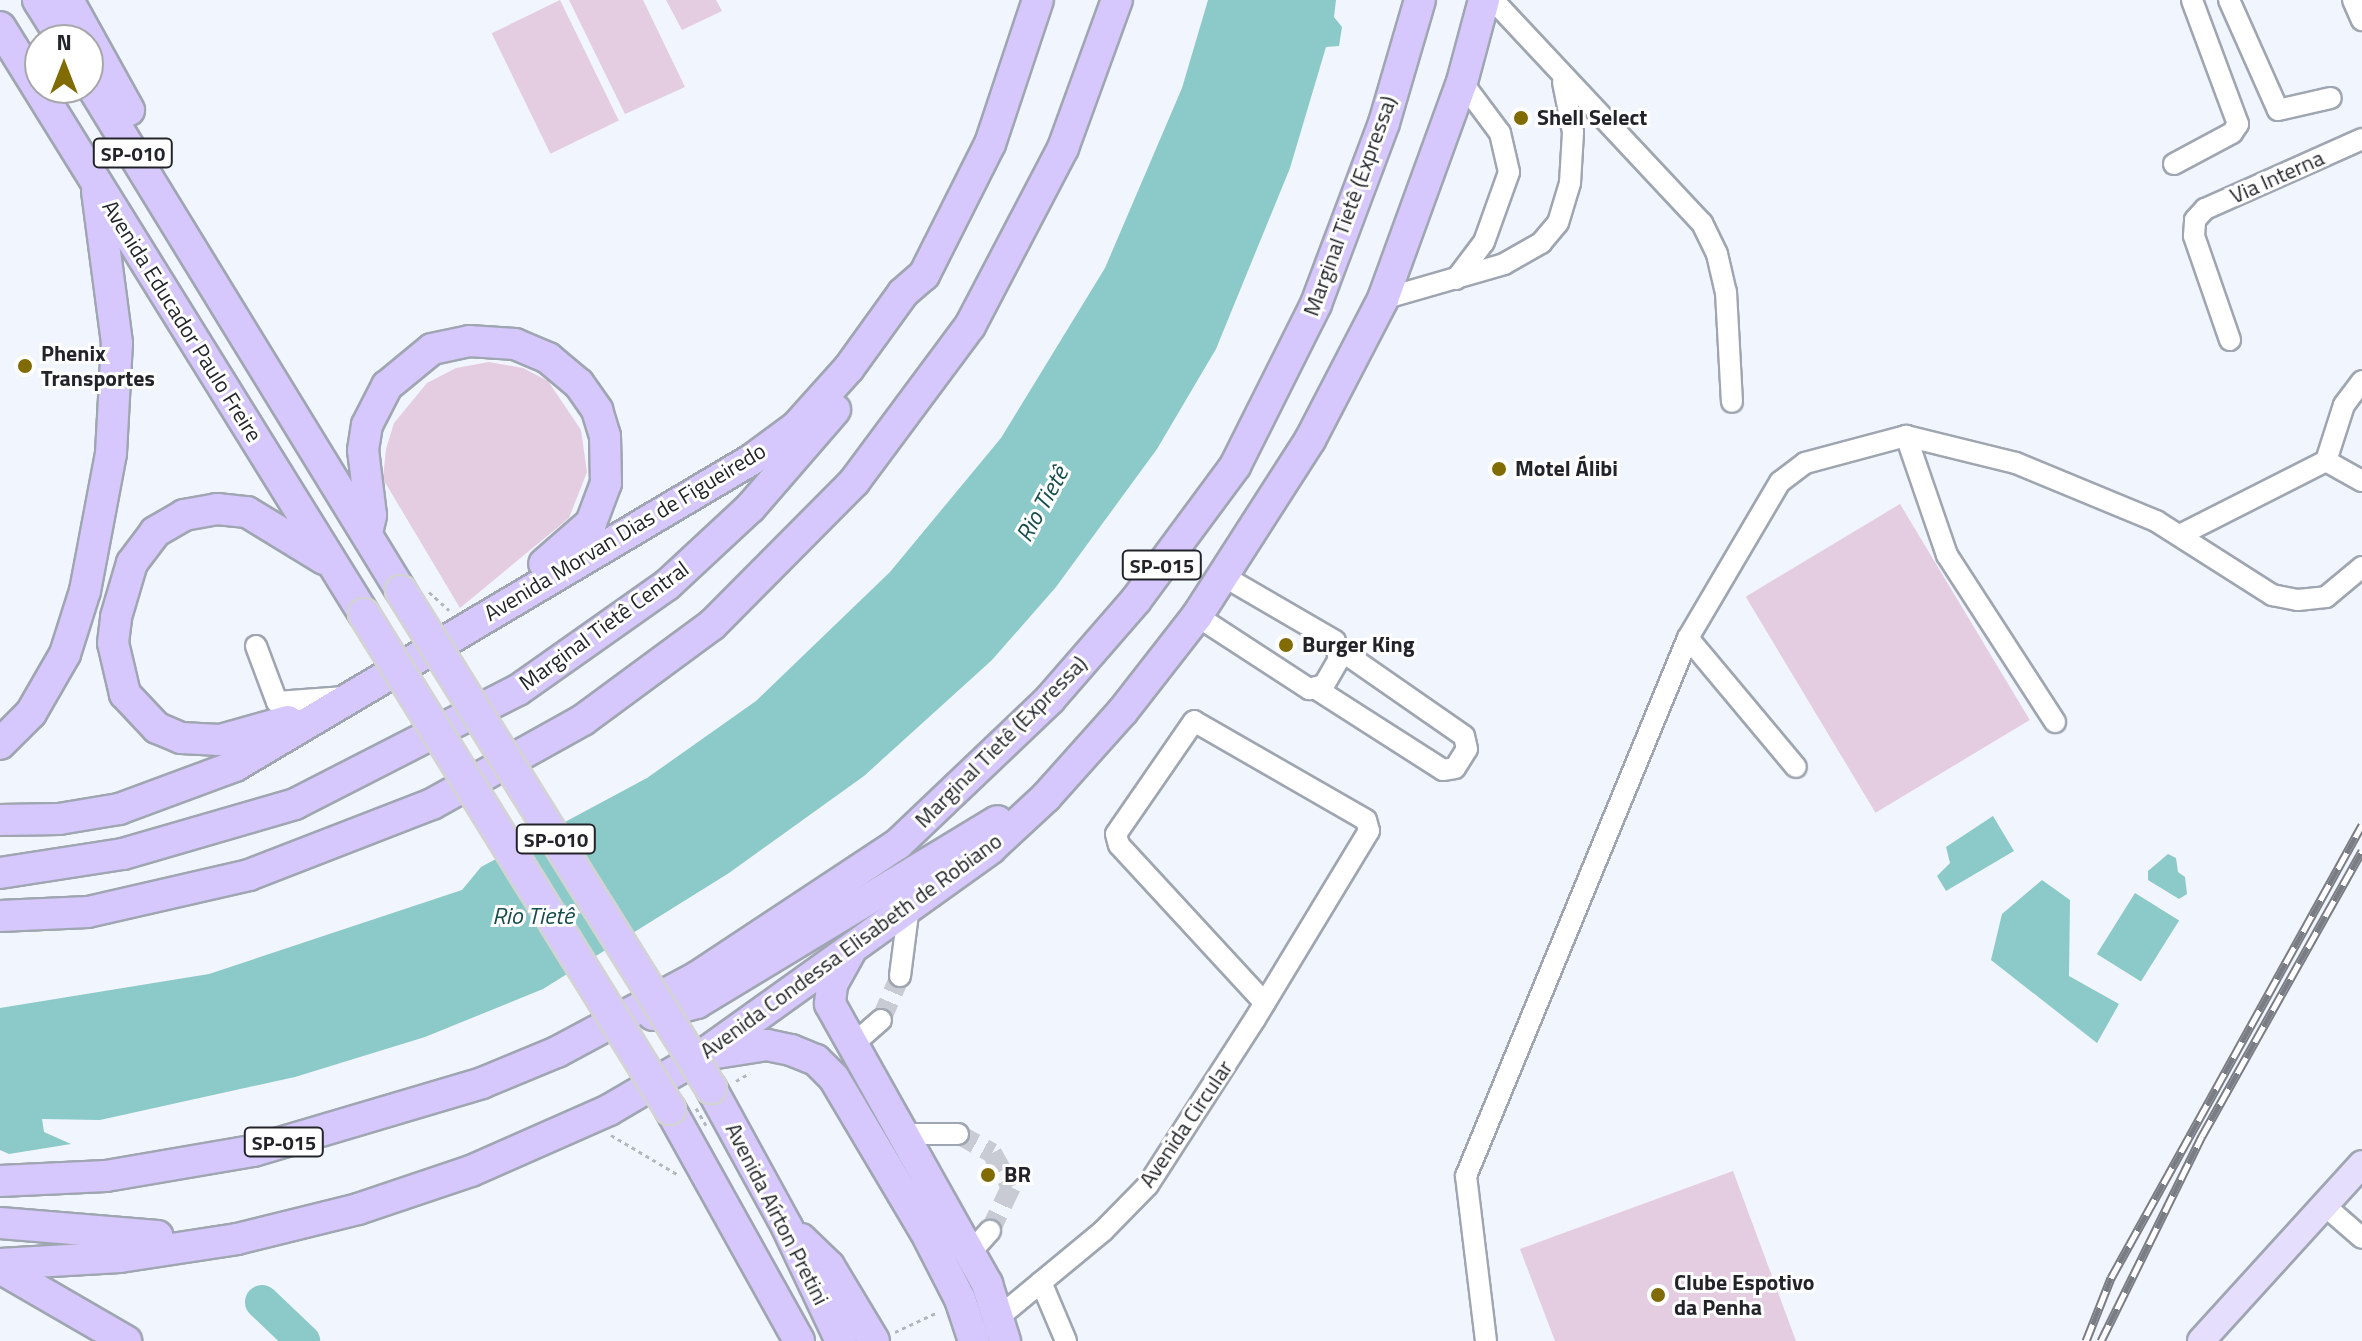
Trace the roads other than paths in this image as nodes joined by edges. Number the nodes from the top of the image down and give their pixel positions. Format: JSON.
{"nodes":[{"id":1,"x":38,"y":0,"type":"edge"},
{"id":2,"x":68,"y":0,"type":"edge"},
{"id":3,"x":1038,"y":0,"type":"edge"},
{"id":4,"x":1117,"y":0,"type":"edge"},
{"id":5,"x":1420,"y":0,"type":"edge"},
{"id":6,"x":1484,"y":0,"type":"edge"},
{"id":7,"x":1493,"y":0,"type":"edge"},
{"id":8,"x":2192,"y":0,"type":"edge"},
{"id":9,"x":2229,"y":0,"type":"edge"},
{"id":10,"x":2353,"y":0,"type":"edge"},
{"id":11,"x":2362,"y":20,"type":"edge"},
{"id":12,"x":53,"y":24,"type":"edge"},
{"id":13,"x":0,"y":27,"type":"edge"},
{"id":14,"x":1561,"y":74,"type":"junction"},
{"id":15,"x":1462,"y":82,"type":"junction"},
{"id":16,"x":2331,"y":98,"type":"dead end"},
{"id":17,"x":103,"y":104,"type":"edge"},
{"id":18,"x":2362,"y":139,"type":"edge"},
{"id":19,"x":2174,"y":164,"type":"dead end"},
{"id":20,"x":96,"y":181,"type":"junction"},
{"id":21,"x":179,"y":225,"type":"junction"},
{"id":22,"x":924,"y":275,"type":"junction"},
{"id":23,"x":1456,"y":279,"type":"junction"},
{"id":24,"x":1383,"y":299,"type":"junction"},
{"id":25,"x":2230,"y":340,"type":"dead end"},
{"id":26,"x":2362,"y":381,"type":"edge"},
{"id":27,"x":1732,"y":402,"type":"dead end"},
{"id":28,"x":1906,"y":436,"type":"junction"},
{"id":29,"x":2326,"y":461,"type":"junction"},
{"id":30,"x":2362,"y":481,"type":"edge"},
{"id":31,"x":367,"y":533,"type":"junction"},
{"id":32,"x":2180,"y":535,"type":"junction"},
{"id":33,"x":332,"y":564,"type":"junction"},
{"id":34,"x":2362,"y":567,"type":"edge"},
{"id":35,"x":1225,"y":577,"type":"junction"},
{"id":36,"x":1197,"y":616,"type":"junction"},
{"id":37,"x":484,"y":617,"type":"junction"},
{"id":38,"x":1688,"y":638,"type":"junction"},
{"id":39,"x":256,"y":646,"type":"dead end"},
{"id":40,"x":1339,"y":649,"type":"junction"},
{"id":41,"x":1318,"y":690,"type":"junction"},
{"id":42,"x":347,"y":700,"type":"junction"},
{"id":43,"x":277,"y":702,"type":"junction"},
{"id":44,"x":2055,"y":722,"type":"dead end"},
{"id":45,"x":242,"y":735,"type":"junction"},
{"id":46,"x":0,"y":744,"type":"edge"},
{"id":47,"x":1796,"y":767,"type":"dead end"},
{"id":48,"x":1046,"y":797,"type":"junction"},
{"id":49,"x":0,"y":820,"type":"edge"},
{"id":50,"x":123,"y":854,"type":"junction"},
{"id":51,"x":0,"y":862,"type":"edge"},
{"id":52,"x":0,"y":873,"type":"edge"},
{"id":53,"x":909,"y":906,"type":"junction"},
{"id":54,"x":0,"y":916,"type":"edge"},
{"id":55,"x":853,"y":947,"type":"junction"},
{"id":56,"x":900,"y":976,"type":"tunnel mouth"},
{"id":57,"x":1260,"y":1011,"type":"junction"},
{"id":58,"x":627,"y":1016,"type":"junction"},
{"id":59,"x":881,"y":1020,"type":"tunnel mouth"},
{"id":60,"x":850,"y":1047,"type":"junction"},
{"id":61,"x":701,"y":1056,"type":"junction"},
{"id":62,"x":711,"y":1088,"type":"joint"},
{"id":63,"x":670,"y":1109,"type":"joint"},
{"id":64,"x":907,"y":1134,"type":"junction"},
{"id":65,"x":958,"y":1134,"type":"tunnel mouth"},
{"id":66,"x":2362,"y":1164,"type":"edge"},
{"id":67,"x":0,"y":1181,"type":"edge"},
{"id":68,"x":2324,"y":1205,"type":"junction"},
{"id":69,"x":0,"y":1223,"type":"edge"},
{"id":70,"x":787,"y":1227,"type":"junction"},
{"id":71,"x":2362,"y":1238,"type":"edge"},
{"id":72,"x":237,"y":1239,"type":"junction"},
{"id":73,"x":0,"y":1266,"type":"edge"},
{"id":74,"x":1041,"y":1282,"type":"junction"},
{"id":75,"x":1002,"y":1329,"type":"edge"},
{"id":76,"x":969,"y":1337,"type":"edge"},
{"id":77,"x":882,"y":1338,"type":"edge"},
{"id":78,"x":126,"y":1341,"type":"edge"},
{"id":79,"x":799,"y":1341,"type":"edge"},
{"id":80,"x":841,"y":1341,"type":"edge"},
{"id":81,"x":1066,"y":1341,"type":"edge"},
{"id":82,"x":1486,"y":1341,"type":"edge"},
{"id":83,"x":2201,"y":1341,"type":"edge"}],
"edges":[{"from":1,"to":12,"type":"highway"},
{"from":2,"to":21,"type":"highway"},
{"from":3,"to":22,"type":"highway","name":"Avenida Morvan Dias de Figueiredo"},
{"from":4,"to":54,"type":"highway"},
{"from":5,"to":58,"type":"highway","name":"Marginal Tietê (Expressa)","number":"SP-015"},
{"from":6,"to":15,"type":"highway","name":"Avenida Condessa Elisabeth de Robiano"},
{"from":7,"to":14,"type":"street"},
{"from":8,"to":19,"type":"street"},
{"from":9,"to":16,"type":"street"},
{"from":10,"to":11,"type":"street"},
{"from":13,"to":20,"type":"highway","name":"Avenida Educador Paulo Freire","number":"SP-010"},
{"from":14,"to":23,"type":"street"},
{"from":14,"to":27,"type":"street"},
{"from":15,"to":23,"type":"street"},
{"from":15,"to":24,"type":"highway","name":"Avenida Condessa Elisabeth de Robiano"},
{"from":17,"to":21,"type":"highway","name":"Avenida Educador Paulo Freire","number":"SP-010"},
{"from":18,"to":25,"type":"street","name":"Via Interna"},
{"from":20,"to":33,"type":"highway","name":"Avenida Educador Paulo Freire","number":"SP-010"},
{"from":20,"to":46,"type":"highway"},
{"from":21,"to":31,"type":"highway","name":"Avenida Educador Paulo Freire","number":"SP-010"},
{"from":22,"to":37,"type":"highway","name":"Avenida Morvan Dias de Figueiredo"},
{"from":22,"to":50,"type":"highway","name":"Marginal Tietê Central"},
{"from":23,"to":24,"type":"street"},
{"from":24,"to":35,"type":"highway","name":"Avenida Condessa Elisabeth de Robiano"},
{"from":26,"to":29,"type":"street"},
{"from":28,"to":32,"type":"street"},
{"from":28,"to":38,"type":"street"},
{"from":28,"to":44,"type":"street"},
{"from":29,"to":30,"type":"street"},
{"from":29,"to":32,"type":"street"},
{"from":31,"to":37,"type":"highway"},
{"from":31,"to":62,"type":"highway","name":"Avenida Educador Paulo Freire","number":"SP-010","bridge":true},
{"from":32,"to":34,"type":"street"},
{"from":33,"to":45,"type":"highway"},
{"from":33,"to":63,"type":"highway","name":"Avenida Educador Paulo Freire","number":"SP-010","bridge":true},
{"from":35,"to":36,"type":"highway","name":"Avenida Condessa Elisabeth de Robiano"},
{"from":35,"to":40,"type":"street"},
{"from":36,"to":41,"type":"street"},
{"from":36,"to":48,"type":"highway","name":"Avenida Condessa Elisabeth de Robiano"},
{"from":37,"to":42,"type":"highway","name":"Avenida Morvan Dias de Figueiredo"},
{"from":38,"to":47,"type":"street"},
{"from":38,"to":82,"type":"street"},
{"from":39,"to":43,"type":"street"},
{"from":40,"to":41,"type":"street"},
{"from":40,"to":41,"type":"street"},
{"from":42,"to":43,"type":"street"},
{"from":42,"to":45,"type":"highway"},
{"from":42,"to":49,"type":"highway","name":"Avenida Morvan Dias de Figueiredo"},
{"from":43,"to":45,"type":"street"},
{"from":48,"to":53,"type":"highway","name":"Avenida Condessa Elisabeth de Robiano"},
{"from":48,"to":58,"type":"highway"},
{"from":50,"to":51,"type":"highway"},
{"from":50,"to":52,"type":"highway"},
{"from":53,"to":55,"type":"highway","name":"Avenida Condessa Elisabeth de Robiano"},
{"from":53,"to":56,"type":"street"},
{"from":55,"to":60,"type":"highway"},
{"from":55,"to":61,"type":"highway","name":"Avenida Condessa Elisabeth de Robiano"},
{"from":57,"to":57,"type":"street","name":"Avenida Circular"},
{"from":57,"to":74,"type":"street","name":"Avenida Circular"},
{"from":58,"to":67,"type":"highway","number":"SP-015"},
{"from":59,"to":60,"type":"street"},
{"from":60,"to":64,"type":"highway"},
{"from":61,"to":72,"type":"highway","name":"Avenida Condessa Elisabeth de Robiano"},
{"from":61,"to":76,"type":"highway"},
{"from":62,"to":70,"type":"highway","name":"Avenida Aírton Pretini","number":"SP-010"},
{"from":63,"to":79,"type":"highway","name":"Avenida Aírton Pretini","number":"SP-010"},
{"from":64,"to":65,"type":"street"},
{"from":64,"to":75,"type":"highway"},
{"from":66,"to":68,"type":"main road"},
{"from":68,"to":71,"type":"street"},
{"from":68,"to":83,"type":"main road"},
{"from":69,"to":72,"type":"highway"},
{"from":70,"to":77,"type":"highway"},
{"from":70,"to":80,"type":"highway","name":"Avenida Aírton Pretini","number":"SP-010"},
{"from":72,"to":73,"type":"highway","name":"Avenida Condessa Elisabeth de Robiano"},
{"from":73,"to":78,"type":"highway"},
{"from":74,"to":75,"type":"street","name":"Avenida Circular"},
{"from":74,"to":81,"type":"street"}]}
